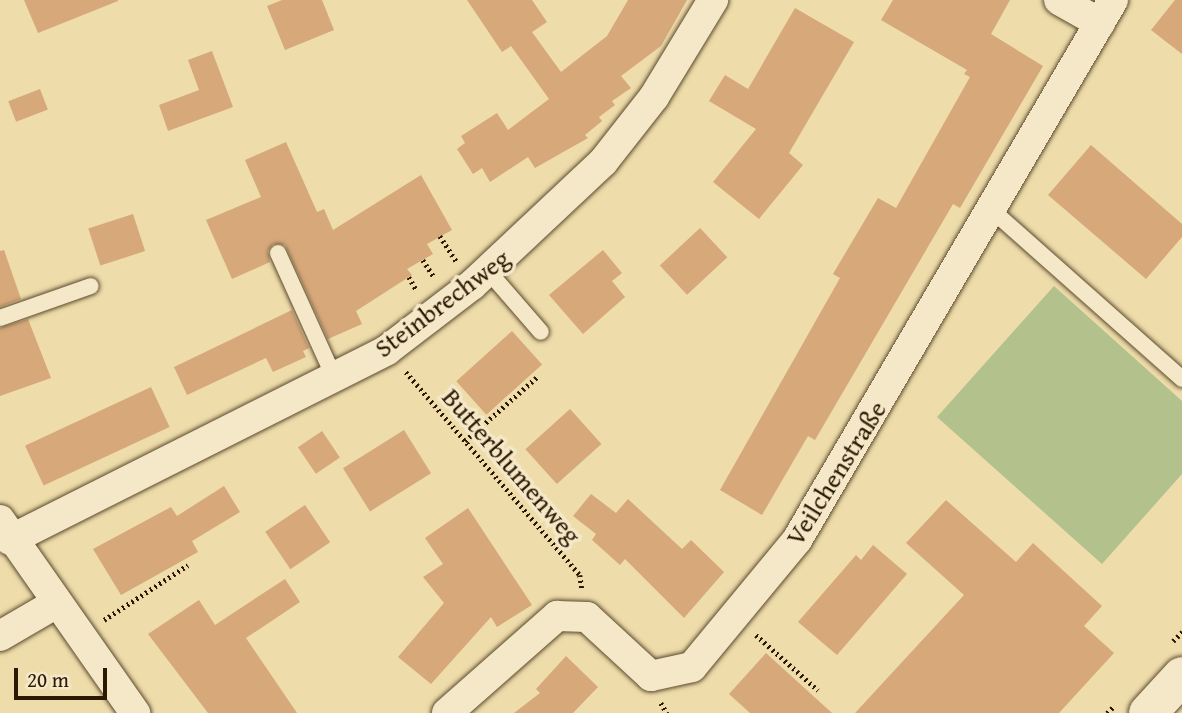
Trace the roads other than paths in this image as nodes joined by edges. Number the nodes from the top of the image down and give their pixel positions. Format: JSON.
{"nodes":[{"id":1,"x":713,"y":0,"type":"edge"},
{"id":2,"x":1059,"y":0,"type":"edge"},
{"id":3,"x":1106,"y":11,"type":"edge"},
{"id":4,"x":993,"y":211,"type":"junction"},
{"id":5,"x":278,"y":253,"type":"dead end"},
{"id":6,"x":489,"y":272,"type":"junction"},
{"id":7,"x":91,"y":286,"type":"dead end"},
{"id":8,"x":0,"y":318,"type":"edge"},
{"id":9,"x":541,"y":332,"type":"dead end"},
{"id":10,"x":334,"y":377,"type":"junction"},
{"id":11,"x":1182,"y":379,"type":"edge"},
{"id":12,"x":5,"y":530,"type":"edge"},
{"id":13,"x":55,"y":604,"type":"junction"},
{"id":14,"x":0,"y":636,"type":"edge"},
{"id":15,"x":1182,"y":676,"type":"edge"},
{"id":16,"x":135,"y":713,"type":"edge"},
{"id":17,"x":447,"y":713,"type":"edge"},
{"id":18,"x":1147,"y":713,"type":"edge"}],
"edges":[{"from":1,"to":6,"type":"street","name":"Steinbrechweg"},
{"from":2,"to":3,"type":"street"},
{"from":3,"to":4,"type":"street","name":"Veilchenstraße"},
{"from":4,"to":11,"type":"lane"},
{"from":4,"to":17,"type":"street","name":"Veilchenstraße"},
{"from":5,"to":10,"type":"lane"},
{"from":6,"to":9,"type":"lane"},
{"from":6,"to":10,"type":"street","name":"Steinbrechweg"},
{"from":7,"to":8,"type":"lane"},
{"from":10,"to":12,"type":"street","name":"Steinbrechweg"},
{"from":12,"to":13,"type":"street"},
{"from":13,"to":14,"type":"street"},
{"from":13,"to":16,"type":"street"},
{"from":15,"to":18,"type":"street"}]}
